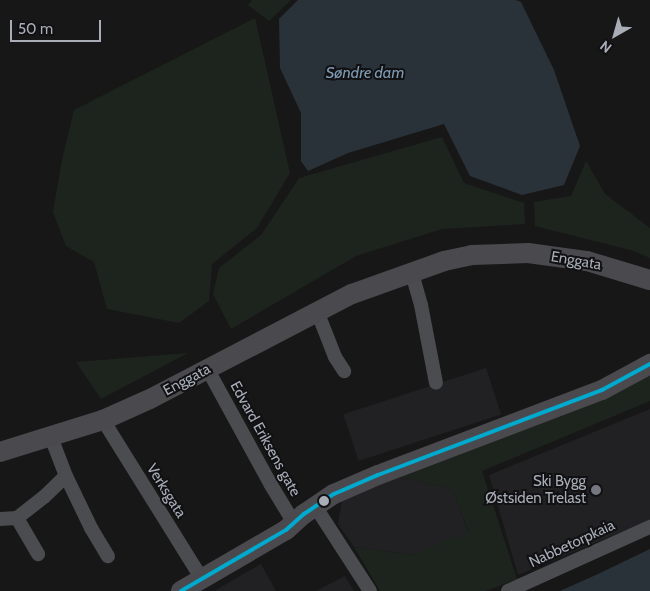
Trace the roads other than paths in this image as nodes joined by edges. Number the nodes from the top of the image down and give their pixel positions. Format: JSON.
{"nodes":[{"id":1,"x":412,"y":270,"type":"junction"},
{"id":2,"x":650,"y":280,"type":"edge"},
{"id":3,"x":317,"y":310,"type":"junction"},
{"id":4,"x":650,"y":364,"type":"edge"},
{"id":5,"x":208,"y":370,"type":"junction"},
{"id":6,"x":344,"y":371,"type":"dead end"},
{"id":7,"x":436,"y":383,"type":"dead end"},
{"id":8,"x":103,"y":420,"type":"junction"},
{"id":9,"x":51,"y":437,"type":"junction"},
{"id":10,"x":0,"y":452,"type":"edge"},
{"id":11,"x":66,"y":476,"type":"junction"},
{"id":12,"x":315,"y":506,"type":"junction"},
{"id":13,"x":17,"y":518,"type":"junction"},
{"id":14,"x":0,"y":519,"type":"edge"},
{"id":15,"x":294,"y":523,"type":"junction"},
{"id":16,"x":650,"y":527,"type":"edge"},
{"id":17,"x":38,"y":554,"type":"dead end"},
{"id":18,"x":108,"y":556,"type":"dead end"},
{"id":19,"x":202,"y":579,"type":"junction"},
{"id":20,"x":181,"y":591,"type":"edge"},
{"id":21,"x":370,"y":591,"type":"edge"},
{"id":22,"x":508,"y":591,"type":"edge"}],
"edges":[{"from":1,"to":2,"type":"street","name":"Enggata"},
{"from":1,"to":3,"type":"street","name":"Enggata"},
{"from":1,"to":7,"type":"street"},
{"from":3,"to":5,"type":"street","name":"Enggata"},
{"from":3,"to":6,"type":"street"},
{"from":4,"to":12,"type":"street"},
{"from":5,"to":8,"type":"street","name":"Enggata"},
{"from":5,"to":15,"type":"street","name":"Edvard Eriksens gate"},
{"from":8,"to":9,"type":"street","name":"Enggata"},
{"from":8,"to":19,"type":"street","name":"Verksgata"},
{"from":9,"to":10,"type":"street","name":"Enggata"},
{"from":9,"to":11,"type":"street"},
{"from":11,"to":13,"type":"street"},
{"from":11,"to":18,"type":"street"},
{"from":12,"to":15,"type":"street"},
{"from":12,"to":21,"type":"street"},
{"from":13,"to":14,"type":"street"},
{"from":13,"to":17,"type":"street"},
{"from":15,"to":19,"type":"street"},
{"from":16,"to":22,"type":"street","name":"Nabbetorpkaia"},
{"from":19,"to":20,"type":"street"}]}
